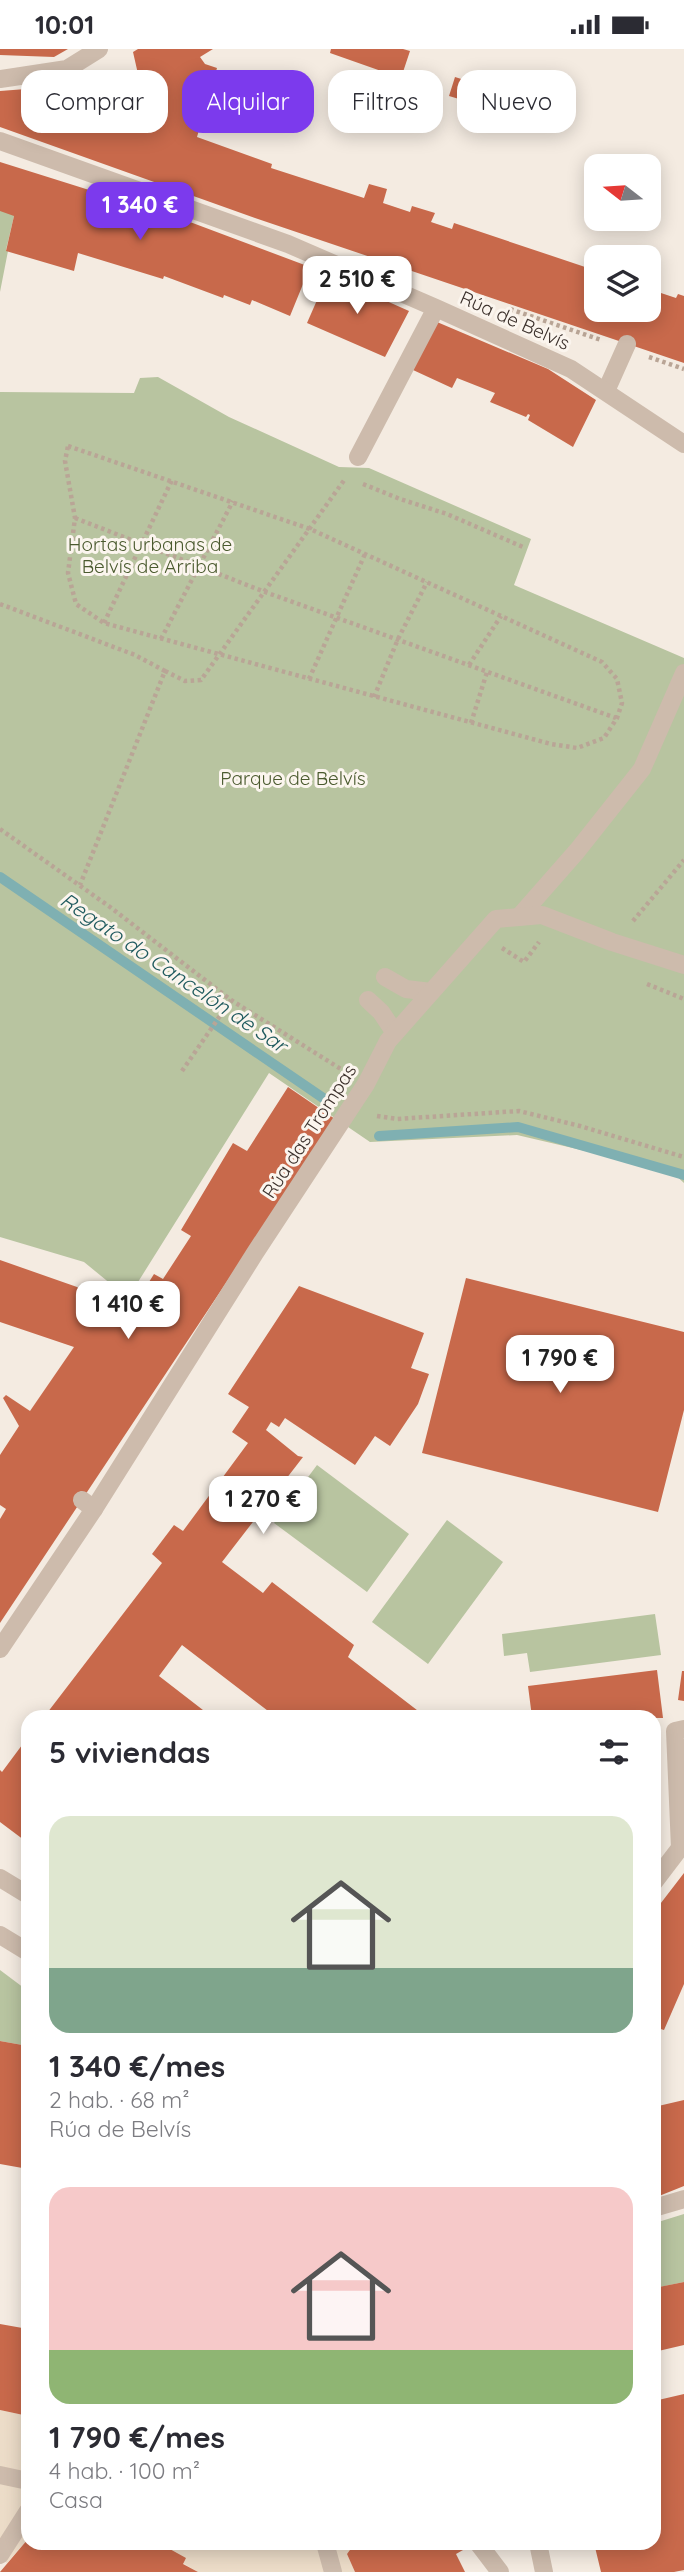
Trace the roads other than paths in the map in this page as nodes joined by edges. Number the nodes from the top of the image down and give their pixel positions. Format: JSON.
{"nodes":[{"id":1,"x":99,"y":49,"type":"edge"},
{"id":2,"x":0,"y":79,"type":"edge"},
{"id":3,"x":0,"y":141,"type":"edge"},
{"id":4,"x":436,"y":308,"type":"junction"},
{"id":5,"x":634,"y":349,"type":"road end"},
{"id":6,"x":606,"y":391,"type":"junction"},
{"id":7,"x":684,"y":445,"type":"edge"},
{"id":8,"x":358,"y":457,"type":"dead end"},
{"id":9,"x":684,"y":673,"type":"edge"},
{"id":10,"x":519,"y":917,"type":"junction"},
{"id":11,"x":684,"y":965,"type":"edge"},
{"id":12,"x":385,"y":977,"type":"dead end"},
{"id":13,"x":431,"y":992,"type":"junction"},
{"id":14,"x":368,"y":1000,"type":"dead end"},
{"id":15,"x":395,"y":1033,"type":"junction"},
{"id":16,"x":0,"y":1649,"type":"edge"},
{"id":17,"x":684,"y":1729,"type":"edge"},
{"id":18,"x":661,"y":1873,"type":"edge"},
{"id":19,"x":0,"y":1878,"type":"edge"},
{"id":20,"x":21,"y":1891,"type":"edge"},
{"id":21,"x":0,"y":1935,"type":"edge"},
{"id":22,"x":21,"y":1948,"type":"edge"},
{"id":23,"x":684,"y":2199,"type":"edge"},
{"id":24,"x":661,"y":2206,"type":"edge"},
{"id":25,"x":0,"y":2475,"type":"edge"},
{"id":26,"x":21,"y":2480,"type":"edge"},
{"id":27,"x":21,"y":2522,"type":"edge"},
{"id":28,"x":327,"y":2550,"type":"edge"},
{"id":29,"x":483,"y":2550,"type":"edge"},
{"id":30,"x":539,"y":2550,"type":"edge"},
{"id":31,"x":0,"y":2555,"type":"edge"},
{"id":32,"x":333,"y":2572,"type":"edge"},
{"id":33,"x":500,"y":2572,"type":"edge"},
{"id":34,"x":544,"y":2572,"type":"edge"}],
"edges":[{"from":1,"to":2,"type":"street"},
{"from":3,"to":4,"type":"street","name":"Rúa de Belvís"},
{"from":4,"to":6,"type":"street","name":"Rúa de Belvís"},
{"from":4,"to":8,"type":"street"},
{"from":5,"to":6,"type":"street"},
{"from":6,"to":7,"type":"street","name":"Rúa de Belvís"},
{"from":9,"to":10,"type":"street","name":"Rúa das Trompas"},
{"from":10,"to":11,"type":"street"},
{"from":10,"to":13,"type":"street","name":"Rúa das Trompas"},
{"from":12,"to":13,"type":"street"},
{"from":13,"to":15,"type":"street","name":"Rúa das Trompas"},
{"from":14,"to":15,"type":"street"},
{"from":15,"to":16,"type":"street","name":"Rúa das Trompas"},
{"from":17,"to":18,"type":"street"},
{"from":19,"to":20,"type":"street"},
{"from":21,"to":22,"type":"street"},
{"from":23,"to":24,"type":"street"},
{"from":25,"to":26,"type":"street"},
{"from":27,"to":31,"type":"street"},
{"from":28,"to":32,"type":"street"},
{"from":29,"to":33,"type":"street"},
{"from":30,"to":34,"type":"street"}]}
